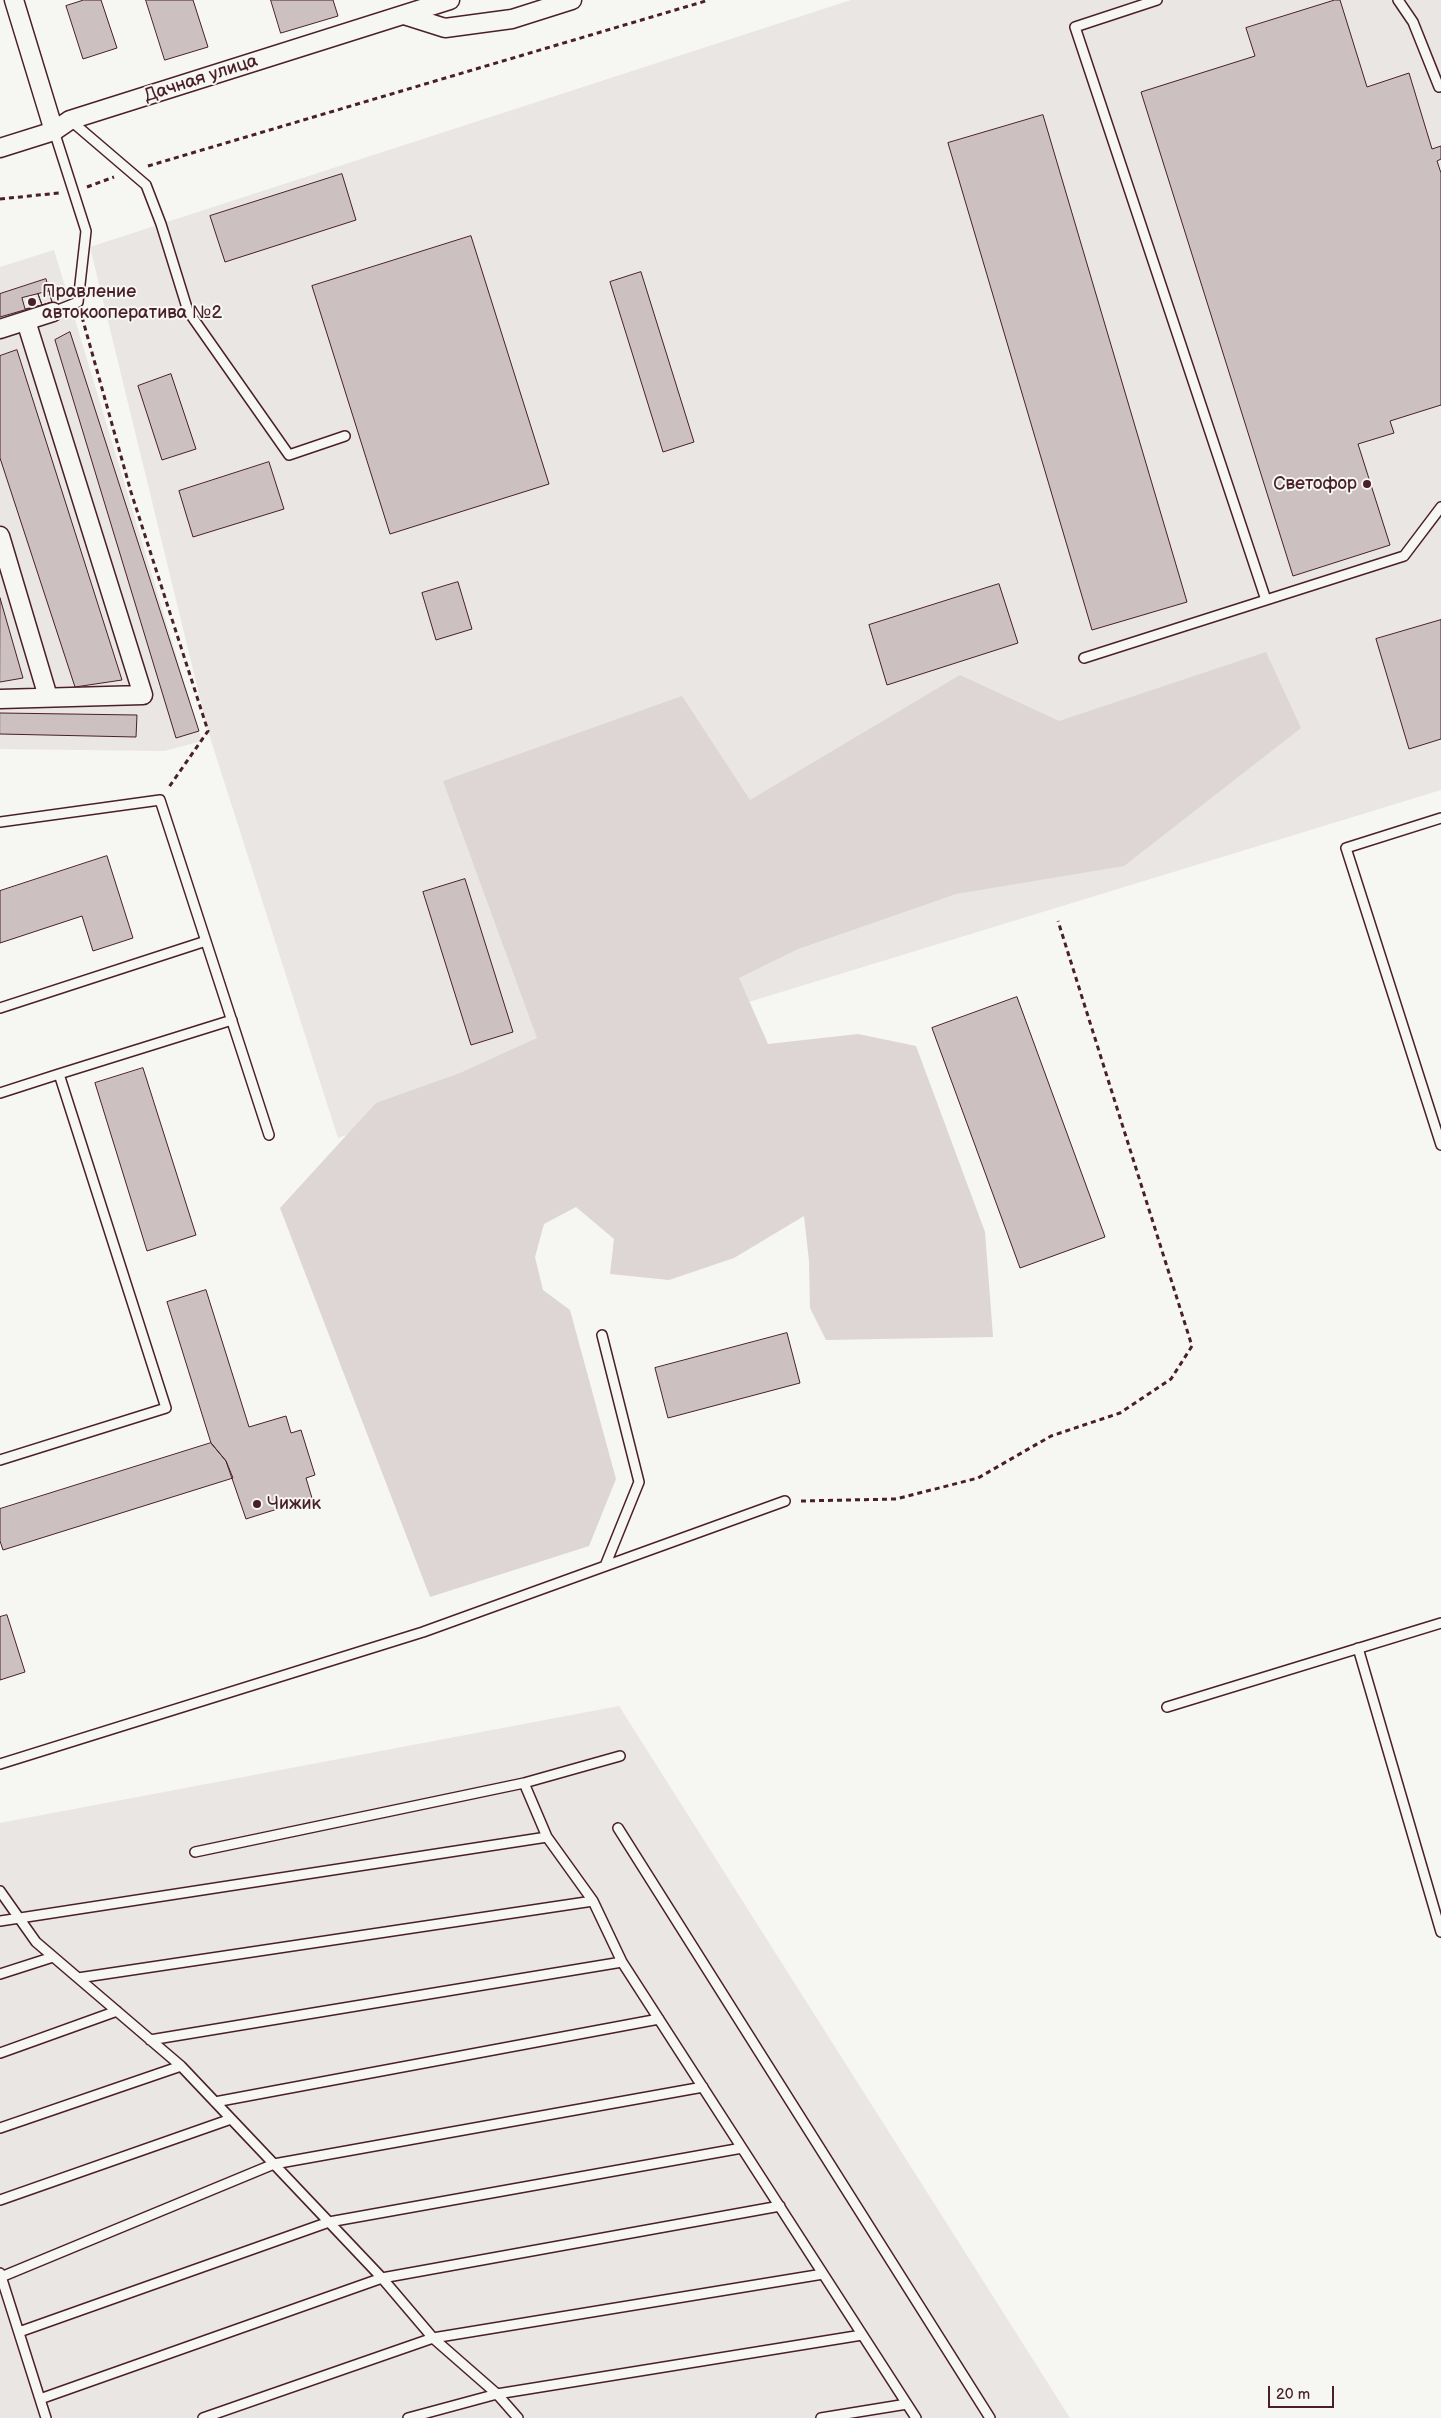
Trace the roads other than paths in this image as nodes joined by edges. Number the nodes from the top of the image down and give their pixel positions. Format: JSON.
{"nodes":[{"id":1,"x":14,"y":0,"type":"edge"},
{"id":2,"x":450,"y":0,"type":"edge"},
{"id":3,"x":572,"y":0,"type":"edge"},
{"id":4,"x":1157,"y":0,"type":"edge"},
{"id":5,"x":1398,"y":0,"type":"edge"},
{"id":6,"x":402,"y":7,"type":"edge"},
{"id":7,"x":1439,"y":87,"type":"dead end"},
{"id":8,"x":70,"y":120,"type":"junction"},
{"id":9,"x":54,"y":131,"type":"junction"},
{"id":10,"x":0,"y":148,"type":"edge"},
{"id":11,"x":53,"y":312,"type":"joint"},
{"id":12,"x":26,"y":320,"type":"junction"},
{"id":13,"x":0,"y":329,"type":"edge"},
{"id":14,"x":345,"y":436,"type":"dead end"},
{"id":15,"x":1441,"y":506,"type":"edge"},
{"id":16,"x":0,"y":536,"type":"edge"},
{"id":17,"x":1266,"y":600,"type":"junction"},
{"id":18,"x":1084,"y":658,"type":"dead end"},
{"id":19,"x":48,"y":698,"type":"junction"},
{"id":20,"x":0,"y":699,"type":"edge"},
{"id":21,"x":1441,"y":818,"type":"edge"},
{"id":22,"x":0,"y":822,"type":"edge"},
{"id":23,"x":206,"y":941,"type":"junction"},
{"id":24,"x":0,"y":1008,"type":"edge"},
{"id":25,"x":232,"y":1020,"type":"junction"},
{"id":26,"x":59,"y":1074,"type":"junction"},
{"id":27,"x":0,"y":1093,"type":"edge"},
{"id":28,"x":269,"y":1135,"type":"dead end"},
{"id":29,"x":1441,"y":1145,"type":"edge"},
{"id":30,"x":602,"y":1335,"type":"dead end"},
{"id":31,"x":0,"y":1460,"type":"edge"},
{"id":32,"x":785,"y":1501,"type":"road end"},
{"id":33,"x":605,"y":1566,"type":"junction"},
{"id":34,"x":1441,"y":1623,"type":"edge"},
{"id":35,"x":1358,"y":1648,"type":"junction"},
{"id":36,"x":1167,"y":1707,"type":"dead end"},
{"id":37,"x":620,"y":1756,"type":"dead end"},
{"id":38,"x":0,"y":1764,"type":"edge"},
{"id":39,"x":524,"y":1783,"type":"junction"},
{"id":40,"x":618,"y":1828,"type":"dead end"},
{"id":41,"x":547,"y":1837,"type":"junction"},
{"id":42,"x":195,"y":1852,"type":"dead end"},
{"id":43,"x":0,"y":1891,"type":"edge"},
{"id":44,"x":593,"y":1901,"type":"junction"},
{"id":45,"x":19,"y":1918,"type":"junction"},
{"id":46,"x":0,"y":1921,"type":"edge"},
{"id":47,"x":1441,"y":1932,"type":"edge"},
{"id":48,"x":53,"y":1957,"type":"junction"},
{"id":49,"x":622,"y":1962,"type":"junction"},
{"id":50,"x":0,"y":1974,"type":"edge"},
{"id":51,"x":78,"y":1978,"type":"junction"},
{"id":52,"x":118,"y":2011,"type":"junction"},
{"id":53,"x":659,"y":2019,"type":"junction"},
{"id":54,"x":150,"y":2040,"type":"junction"},
{"id":55,"x":0,"y":2053,"type":"edge"},
{"id":56,"x":181,"y":2066,"type":"junction"},
{"id":57,"x":703,"y":2087,"type":"junction"},
{"id":58,"x":215,"y":2102,"type":"junction"},
{"id":59,"x":231,"y":2119,"type":"junction"},
{"id":60,"x":0,"y":2128,"type":"edge"},
{"id":61,"x":742,"y":2148,"type":"junction"},
{"id":62,"x":274,"y":2164,"type":"junction"},
{"id":63,"x":0,"y":2200,"type":"edge"},
{"id":64,"x":780,"y":2206,"type":"junction"},
{"id":65,"x":329,"y":2222,"type":"junction"},
{"id":66,"x":823,"y":2274,"type":"junction"},
{"id":67,"x":1,"y":2275,"type":"edge"},
{"id":68,"x":382,"y":2278,"type":"junction"},
{"id":69,"x":19,"y":2332,"type":"junction"},
{"id":70,"x":862,"y":2335,"type":"junction"},
{"id":71,"x":433,"y":2338,"type":"junction"},
{"id":72,"x":497,"y":2394,"type":"junction"},
{"id":73,"x":40,"y":2399,"type":"junction"},
{"id":74,"x":907,"y":2404,"type":"junction"},
{"id":75,"x":46,"y":2418,"type":"edge"},
{"id":76,"x":203,"y":2418,"type":"edge"},
{"id":77,"x":408,"y":2418,"type":"edge"},
{"id":78,"x":518,"y":2418,"type":"edge"},
{"id":79,"x":821,"y":2418,"type":"edge"},
{"id":80,"x":916,"y":2418,"type":"edge"},
{"id":81,"x":990,"y":2418,"type":"edge"}],
"edges":[{"from":1,"to":9,"type":"street"},
{"from":2,"to":6,"type":"street","name":"Дачная улица"},
{"from":3,"to":6,"type":"street"},
{"from":4,"to":17,"type":"lane"},
{"from":5,"to":7,"type":"lane"},
{"from":6,"to":8,"type":"street","name":"Дачная улица"},
{"from":8,"to":9,"type":"street","name":"Дачная улица"},
{"from":8,"to":14,"type":"lane"},
{"from":9,"to":10,"type":"street","name":"Дачная улица"},
{"from":9,"to":11,"type":"lane"},
{"from":11,"to":12,"type":"street"},
{"from":12,"to":13,"type":"street"},
{"from":12,"to":19,"type":"street"},
{"from":15,"to":17,"type":"lane"},
{"from":16,"to":19,"type":"street"},
{"from":17,"to":18,"type":"lane"},
{"from":19,"to":20,"type":"street"},
{"from":21,"to":29,"type":"lane"},
{"from":22,"to":23,"type":"lane"},
{"from":23,"to":24,"type":"lane"},
{"from":23,"to":25,"type":"lane"},
{"from":25,"to":26,"type":"lane"},
{"from":25,"to":28,"type":"lane"},
{"from":26,"to":27,"type":"lane"},
{"from":26,"to":31,"type":"lane"},
{"from":30,"to":33,"type":"lane"},
{"from":32,"to":33,"type":"lane"},
{"from":33,"to":38,"type":"lane"},
{"from":34,"to":35,"type":"lane"},
{"from":35,"to":36,"type":"lane"},
{"from":35,"to":47,"type":"lane"},
{"from":37,"to":39,"type":"lane"},
{"from":39,"to":41,"type":"lane"},
{"from":39,"to":42,"type":"lane"},
{"from":40,"to":81,"type":"lane"},
{"from":41,"to":44,"type":"lane"},
{"from":41,"to":45,"type":"lane"},
{"from":43,"to":45,"type":"lane"},
{"from":44,"to":49,"type":"lane"},
{"from":44,"to":51,"type":"lane"},
{"from":45,"to":46,"type":"lane"},
{"from":45,"to":48,"type":"lane"},
{"from":48,"to":50,"type":"lane"},
{"from":48,"to":51,"type":"lane"},
{"from":49,"to":53,"type":"lane"},
{"from":49,"to":54,"type":"lane"},
{"from":51,"to":52,"type":"lane"},
{"from":52,"to":54,"type":"lane"},
{"from":52,"to":55,"type":"lane"},
{"from":53,"to":57,"type":"lane"},
{"from":53,"to":58,"type":"lane"},
{"from":54,"to":56,"type":"lane"},
{"from":56,"to":58,"type":"lane"},
{"from":56,"to":60,"type":"lane"},
{"from":57,"to":61,"type":"lane"},
{"from":57,"to":62,"type":"lane"},
{"from":58,"to":59,"type":"lane"},
{"from":59,"to":62,"type":"lane"},
{"from":59,"to":63,"type":"lane"},
{"from":61,"to":64,"type":"lane"},
{"from":61,"to":65,"type":"lane"},
{"from":62,"to":65,"type":"lane"},
{"from":62,"to":67,"type":"lane"},
{"from":64,"to":66,"type":"lane"},
{"from":64,"to":68,"type":"lane"},
{"from":65,"to":68,"type":"lane"},
{"from":65,"to":69,"type":"lane"},
{"from":66,"to":70,"type":"lane"},
{"from":66,"to":71,"type":"lane"},
{"from":67,"to":69,"type":"lane"},
{"from":68,"to":71,"type":"lane"},
{"from":68,"to":73,"type":"lane"},
{"from":69,"to":73,"type":"lane"},
{"from":70,"to":72,"type":"lane"},
{"from":70,"to":74,"type":"lane"},
{"from":71,"to":72,"type":"lane"},
{"from":71,"to":76,"type":"lane"},
{"from":72,"to":77,"type":"lane"},
{"from":72,"to":78,"type":"lane"},
{"from":73,"to":75,"type":"lane"},
{"from":74,"to":79,"type":"lane"},
{"from":74,"to":80,"type":"lane"}]}
